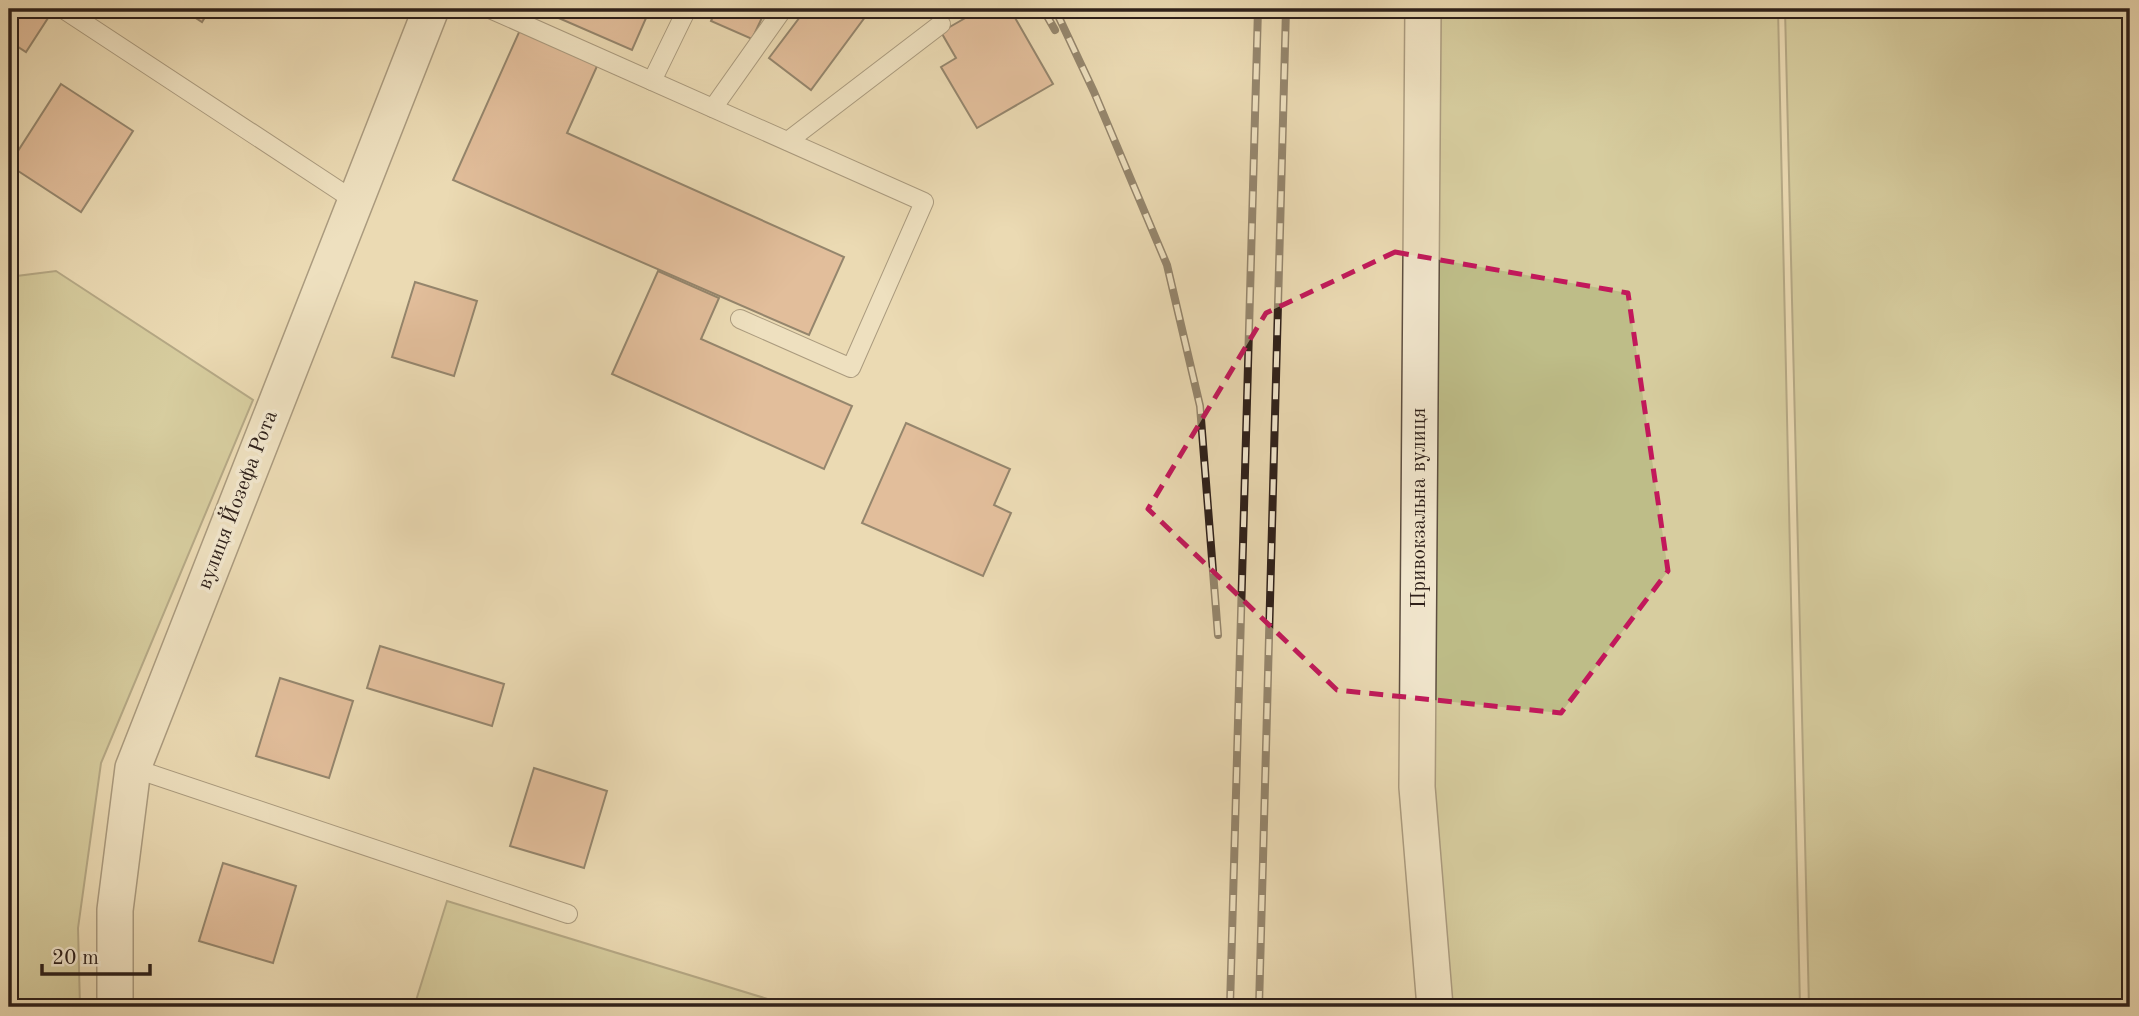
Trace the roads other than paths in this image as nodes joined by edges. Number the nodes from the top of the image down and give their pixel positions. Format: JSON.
{"nodes":[{"id":1,"x":63,"y":9,"type":"edge"},
{"id":2,"x":431,"y":9,"type":"edge"},
{"id":3,"x":489,"y":9,"type":"edge"},
{"id":4,"x":687,"y":9,"type":"edge"},
{"id":5,"x":783,"y":9,"type":"edge"},
{"id":6,"x":1423,"y":9,"type":"edge"},
{"id":7,"x":941,"y":24,"type":"dead end"},
{"id":8,"x":652,"y":80,"type":"junction"},
{"id":9,"x":713,"y":108,"type":"junction"},
{"id":10,"x":788,"y":141,"type":"junction"},
{"id":11,"x":355,"y":201,"type":"junction"},
{"id":12,"x":740,"y":318,"type":"dead end"},
{"id":13,"x":133,"y":768,"type":"junction"},
{"id":14,"x":568,"y":914,"type":"dead end"},
{"id":15,"x":115,"y":1007,"type":"edge"},
{"id":16,"x":1435,"y":1007,"type":"edge"}],
"edges":[{"from":1,"to":11,"type":"lane"},
{"from":2,"to":11,"type":"street","name":"вулиця Йозефа Рота"},
{"from":3,"to":8,"type":"lane"},
{"from":4,"to":8,"type":"lane"},
{"from":5,"to":9,"type":"lane"},
{"from":6,"to":16,"type":"street","name":"Привокзальна вулиця"},
{"from":7,"to":10,"type":"lane"},
{"from":8,"to":9,"type":"lane"},
{"from":9,"to":10,"type":"lane"},
{"from":10,"to":12,"type":"lane"},
{"from":11,"to":13,"type":"street","name":"вулиця Йозефа Рота"},
{"from":13,"to":14,"type":"lane"},
{"from":13,"to":15,"type":"street","name":"вулиця Йозефа Рота"}]}
